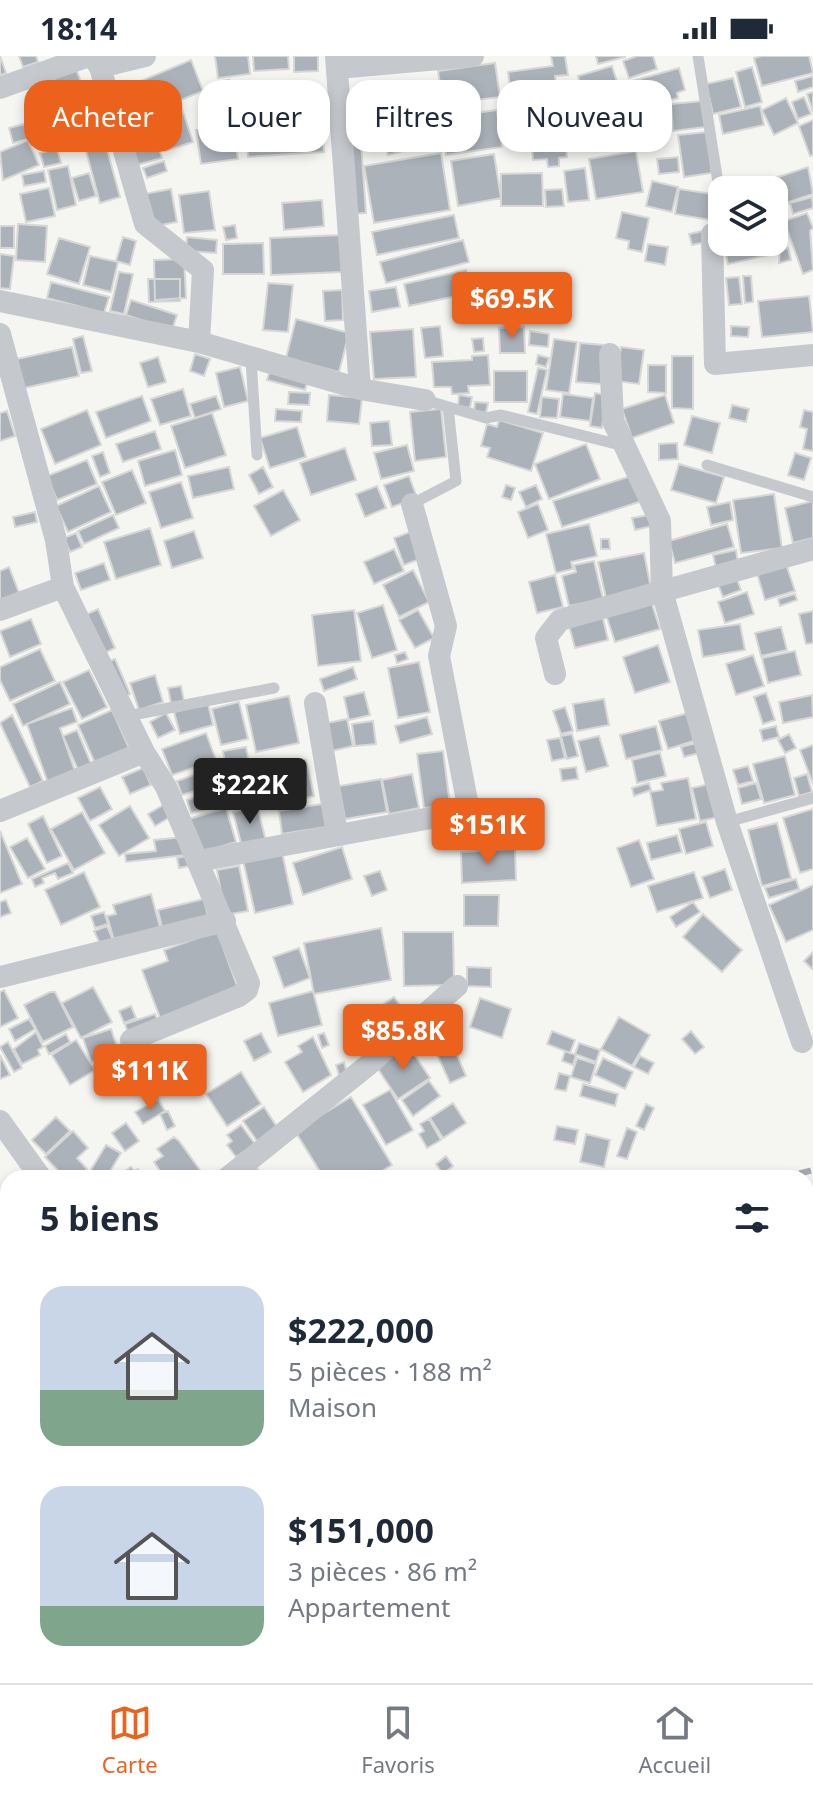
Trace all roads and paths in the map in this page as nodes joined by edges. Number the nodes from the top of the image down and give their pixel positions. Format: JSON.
{"nodes":[{"id":1,"x":145,"y":56,"type":"edge"},
{"id":2,"x":473,"y":56,"type":"edge"},
{"id":3,"x":698,"y":56,"type":"edge"},
{"id":4,"x":94,"y":60,"type":"edge"},
{"id":5,"x":337,"y":62,"type":"edge"},
{"id":6,"x":0,"y":88,"type":"edge"},
{"id":7,"x":717,"y":176,"type":"edge"},
{"id":8,"x":713,"y":256,"type":"edge"},
{"id":9,"x":0,"y":301,"type":"edge"},
{"id":10,"x":0,"y":334,"type":"edge"},
{"id":11,"x":199,"y":342,"type":"junction"},
{"id":12,"x":610,"y":354,"type":"dead end"},
{"id":13,"x":813,"y":355,"type":"edge"},
{"id":14,"x":251,"y":359,"type":"junction"},
{"id":15,"x":360,"y":389,"type":"junction"},
{"id":16,"x":425,"y":400,"type":"joint"},
{"id":17,"x":448,"y":407,"type":"junction"},
{"id":18,"x":624,"y":446,"type":"junction"},
{"id":19,"x":257,"y":455,"type":"dead end"},
{"id":20,"x":707,"y":465,"type":"dead end"},
{"id":21,"x":813,"y":497,"type":"edge"},
{"id":22,"x":412,"y":504,"type":"joint"},
{"id":23,"x":813,"y":549,"type":"edge"},
{"id":24,"x":63,"y":587,"type":"junction"},
{"id":25,"x":662,"y":591,"type":"junction"},
{"id":26,"x":0,"y":610,"type":"edge"},
{"id":27,"x":555,"y":674,"type":"dead end"},
{"id":28,"x":274,"y":688,"type":"dead end"},
{"id":29,"x":315,"y":703,"type":"dead end"},
{"id":30,"x":127,"y":716,"type":"junction"},
{"id":31,"x":144,"y":752,"type":"junction"},
{"id":32,"x":813,"y":798,"type":"edge"},
{"id":33,"x":0,"y":811,"type":"edge"},
{"id":34,"x":727,"y":822,"type":"junction"},
{"id":35,"x":337,"y":834,"type":"junction"},
{"id":36,"x":198,"y":861,"type":"junction"},
{"id":37,"x":225,"y":921,"type":"junction"},
{"id":38,"x":0,"y":977,"type":"edge"},
{"id":39,"x":457,"y":986,"type":"dead end"},
{"id":40,"x":131,"y":1040,"type":"dead end"},
{"id":41,"x":802,"y":1042,"type":"dead end"},
{"id":42,"x":0,"y":1121,"type":"edge"},
{"id":43,"x":35,"y":1170,"type":"edge"},
{"id":44,"x":237,"y":1170,"type":"edge"}],
"edges":[{"from":1,"to":4,"type":"street"},
{"from":2,"to":5,"type":"street"},
{"from":3,"to":7,"type":"lane"},
{"from":4,"to":6,"type":"street"},
{"from":4,"to":11,"type":"street"},
{"from":5,"to":15,"type":"street"},
{"from":8,"to":13,"type":"street"},
{"from":9,"to":11,"type":"street"},
{"from":10,"to":24,"type":"street"},
{"from":11,"to":14,"type":"street"},
{"from":12,"to":18,"type":"street"},
{"from":14,"to":15,"type":"street"},
{"from":14,"to":19,"type":"lane"},
{"from":15,"to":16,"type":"street"},
{"from":16,"to":17,"type":"lane"},
{"from":17,"to":18,"type":"lane"},
{"from":17,"to":22,"type":"lane"},
{"from":18,"to":25,"type":"street"},
{"from":20,"to":21,"type":"lane"},
{"from":22,"to":35,"type":"street"},
{"from":23,"to":25,"type":"street"},
{"from":24,"to":26,"type":"street"},
{"from":24,"to":30,"type":"street"},
{"from":25,"to":27,"type":"street"},
{"from":25,"to":34,"type":"street"},
{"from":28,"to":30,"type":"lane"},
{"from":29,"to":35,"type":"street"},
{"from":30,"to":31,"type":"street"},
{"from":31,"to":33,"type":"street"},
{"from":31,"to":36,"type":"street"},
{"from":32,"to":34,"type":"lane"},
{"from":34,"to":41,"type":"street"},
{"from":35,"to":36,"type":"street"},
{"from":36,"to":37,"type":"street"},
{"from":37,"to":38,"type":"street"},
{"from":37,"to":40,"type":"street"},
{"from":39,"to":44,"type":"street"},
{"from":42,"to":43,"type":"street"}]}
